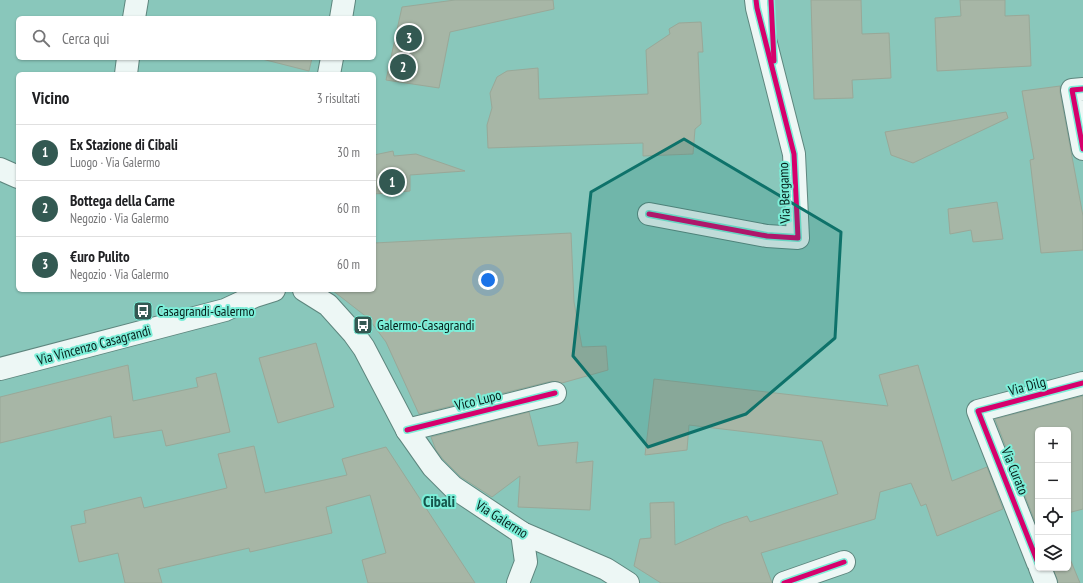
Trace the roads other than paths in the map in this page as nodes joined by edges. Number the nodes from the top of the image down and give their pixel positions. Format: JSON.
{"nodes":[{"id":1,"x":137,"y":0,"type":"edge"},
{"id":2,"x":344,"y":0,"type":"edge"},
{"id":3,"x":756,"y":0,"type":"edge"},
{"id":4,"x":134,"y":16,"type":"edge"},
{"id":5,"x":341,"y":16,"type":"edge"},
{"id":6,"x":128,"y":60,"type":"edge"},
{"id":7,"x":332,"y":60,"type":"edge"},
{"id":8,"x":126,"y":72,"type":"edge"},
{"id":9,"x":329,"y":72,"type":"edge"},
{"id":10,"x":1078,"y":90,"type":"edge"},
{"id":11,"x":1083,"y":149,"type":"edge"},
{"id":12,"x":0,"y":169,"type":"edge"},
{"id":13,"x":16,"y":176,"type":"edge"},
{"id":14,"x":649,"y":214,"type":"dead end"},
{"id":15,"x":260,"y":292,"type":"edge"},
{"id":16,"x":307,"y":292,"type":"edge"},
{"id":17,"x":0,"y":369,"type":"edge"},
{"id":18,"x":1083,"y":383,"type":"edge"},
{"id":19,"x":555,"y":393,"type":"dead end"},
{"id":20,"x":978,"y":411,"type":"joint"},
{"id":21,"x":407,"y":430,"type":"junction"},
{"id":22,"x":522,"y":533,"type":"junction"},
{"id":23,"x":1035,"y":555,"type":"edge"},
{"id":24,"x":844,"y":562,"type":"dead end"},
{"id":25,"x":1041,"y":571,"type":"edge"},
{"id":26,"x":518,"y":583,"type":"edge"},
{"id":27,"x":628,"y":583,"type":"edge"},
{"id":28,"x":784,"y":583,"type":"edge"},
{"id":29,"x":1046,"y":583,"type":"edge"}],
"edges":[{"from":1,"to":4,"type":"street"},
{"from":2,"to":5,"type":"street"},
{"from":3,"to":14,"type":"street","name":"Via Bergamo"},
{"from":6,"to":8,"type":"street"},
{"from":7,"to":9,"type":"street"},
{"from":10,"to":11,"type":"street"},
{"from":12,"to":13,"type":"street"},
{"from":15,"to":17,"type":"street","name":"Via Vincenzo Casagrandi"},
{"from":16,"to":21,"type":"street","name":"Via Galermo"},
{"from":18,"to":20,"type":"street","name":"Via Dilg"},
{"from":19,"to":21,"type":"street","name":"Vico Lupo"},
{"from":20,"to":23,"type":"street","name":"Via Curato"},
{"from":21,"to":22,"type":"street","name":"Via Galermo"},
{"from":22,"to":26,"type":"street"},
{"from":22,"to":27,"type":"street","name":"Via Galermo"},
{"from":24,"to":28,"type":"street"},
{"from":25,"to":29,"type":"street"}]}
